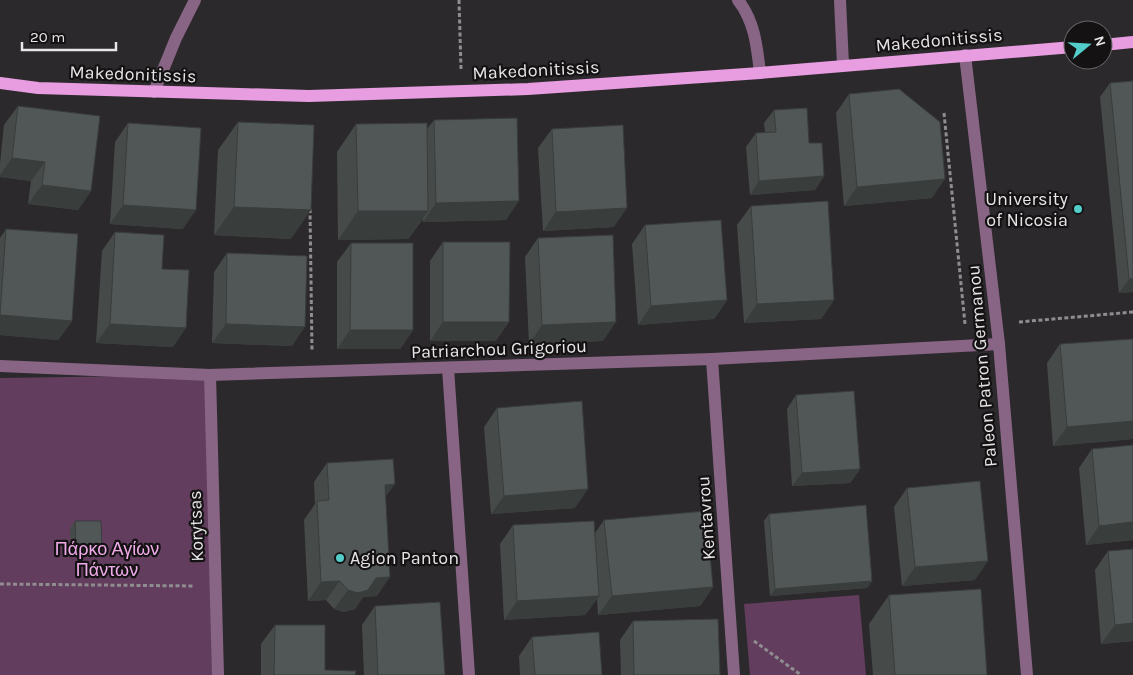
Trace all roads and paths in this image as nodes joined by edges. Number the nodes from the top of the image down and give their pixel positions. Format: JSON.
{"nodes":[{"id":1,"x":195,"y":0,"type":"edge"},
{"id":2,"x":459,"y":0,"type":"edge"},
{"id":3,"x":738,"y":0,"type":"edge"},
{"id":4,"x":840,"y":0,"type":"edge"},
{"id":5,"x":1133,"y":42,"type":"edge"},
{"id":6,"x":1113,"y":44,"type":"edge"},
{"id":7,"x":1063,"y":48,"type":"edge"},
{"id":8,"x":965,"y":55,"type":"junction"},
{"id":9,"x":843,"y":66,"type":"junction"},
{"id":10,"x":760,"y":73,"type":"junction"},
{"id":11,"x":462,"y":75,"type":"dead end"},
{"id":12,"x":0,"y":83,"type":"edge"},
{"id":13,"x":154,"y":92,"type":"junction"},
{"id":14,"x":944,"y":113,"type":"dead end"},
{"id":15,"x":310,"y":204,"type":"edge"},
{"id":16,"x":1133,"y":312,"type":"edge"},
{"id":17,"x":997,"y":324,"type":"junction"},
{"id":18,"x":999,"y":344,"type":"junction"},
{"id":19,"x":967,"y":346,"type":"junction"},
{"id":20,"x":712,"y":360,"type":"junction"},
{"id":21,"x":0,"y":366,"type":"edge"},
{"id":22,"x":448,"y":368,"type":"junction"},
{"id":23,"x":312,"y":372,"type":"junction"},
{"id":24,"x":210,"y":375,"type":"junction"},
{"id":25,"x":0,"y":584,"type":"edge"},
{"id":26,"x":216,"y":586,"type":"junction"},
{"id":27,"x":731,"y":625,"type":"junction"},
{"id":28,"x":218,"y":675,"type":"edge"},
{"id":29,"x":468,"y":675,"type":"edge"},
{"id":30,"x":734,"y":675,"type":"edge"},
{"id":31,"x":801,"y":675,"type":"edge"},
{"id":32,"x":1027,"y":675,"type":"edge"}],
"edges":[{"from":1,"to":13,"type":"street"},
{"from":2,"to":11,"type":"path"},
{"from":3,"to":10,"type":"street"},
{"from":4,"to":9,"type":"street"},
{"from":5,"to":6,"type":"main road"},
{"from":7,"to":8,"type":"main road","name":"Makedonitissis"},
{"from":8,"to":9,"type":"main road","name":"Makedonitissis"},
{"from":8,"to":17,"type":"street","name":"Paleon Patron Germanou"},
{"from":9,"to":10,"type":"main road","name":"Makedonitissis"},
{"from":10,"to":13,"type":"main road","name":"Makedonitissis"},
{"from":12,"to":13,"type":"main road","name":"Makedonitissis"},
{"from":14,"to":19,"type":"path"},
{"from":15,"to":23,"type":"path"},
{"from":16,"to":17,"type":"path"},
{"from":17,"to":18,"type":"street","name":"Paleon Patron Germanou"},
{"from":18,"to":19,"type":"street","name":"Patriarchou Grigoriou"},
{"from":18,"to":32,"type":"street","name":"Paleon Patron Germanou"},
{"from":19,"to":20,"type":"street","name":"Patriarchou Grigoriou"},
{"from":20,"to":22,"type":"street","name":"Patriarchou Grigoriou"},
{"from":20,"to":27,"type":"street","name":"Kentavrou"},
{"from":21,"to":24,"type":"street","name":"Patriarchou Grigoriou"},
{"from":22,"to":23,"type":"street","name":"Patriarchou Grigoriou"},
{"from":22,"to":29,"type":"street"},
{"from":23,"to":24,"type":"street","name":"Patriarchou Grigoriou"},
{"from":24,"to":26,"type":"street","name":"Korytsas"},
{"from":25,"to":26,"type":"path"},
{"from":26,"to":28,"type":"street","name":"Korytsas"},
{"from":27,"to":30,"type":"street","name":"Kentavrou"},
{"from":27,"to":31,"type":"path"}]}
